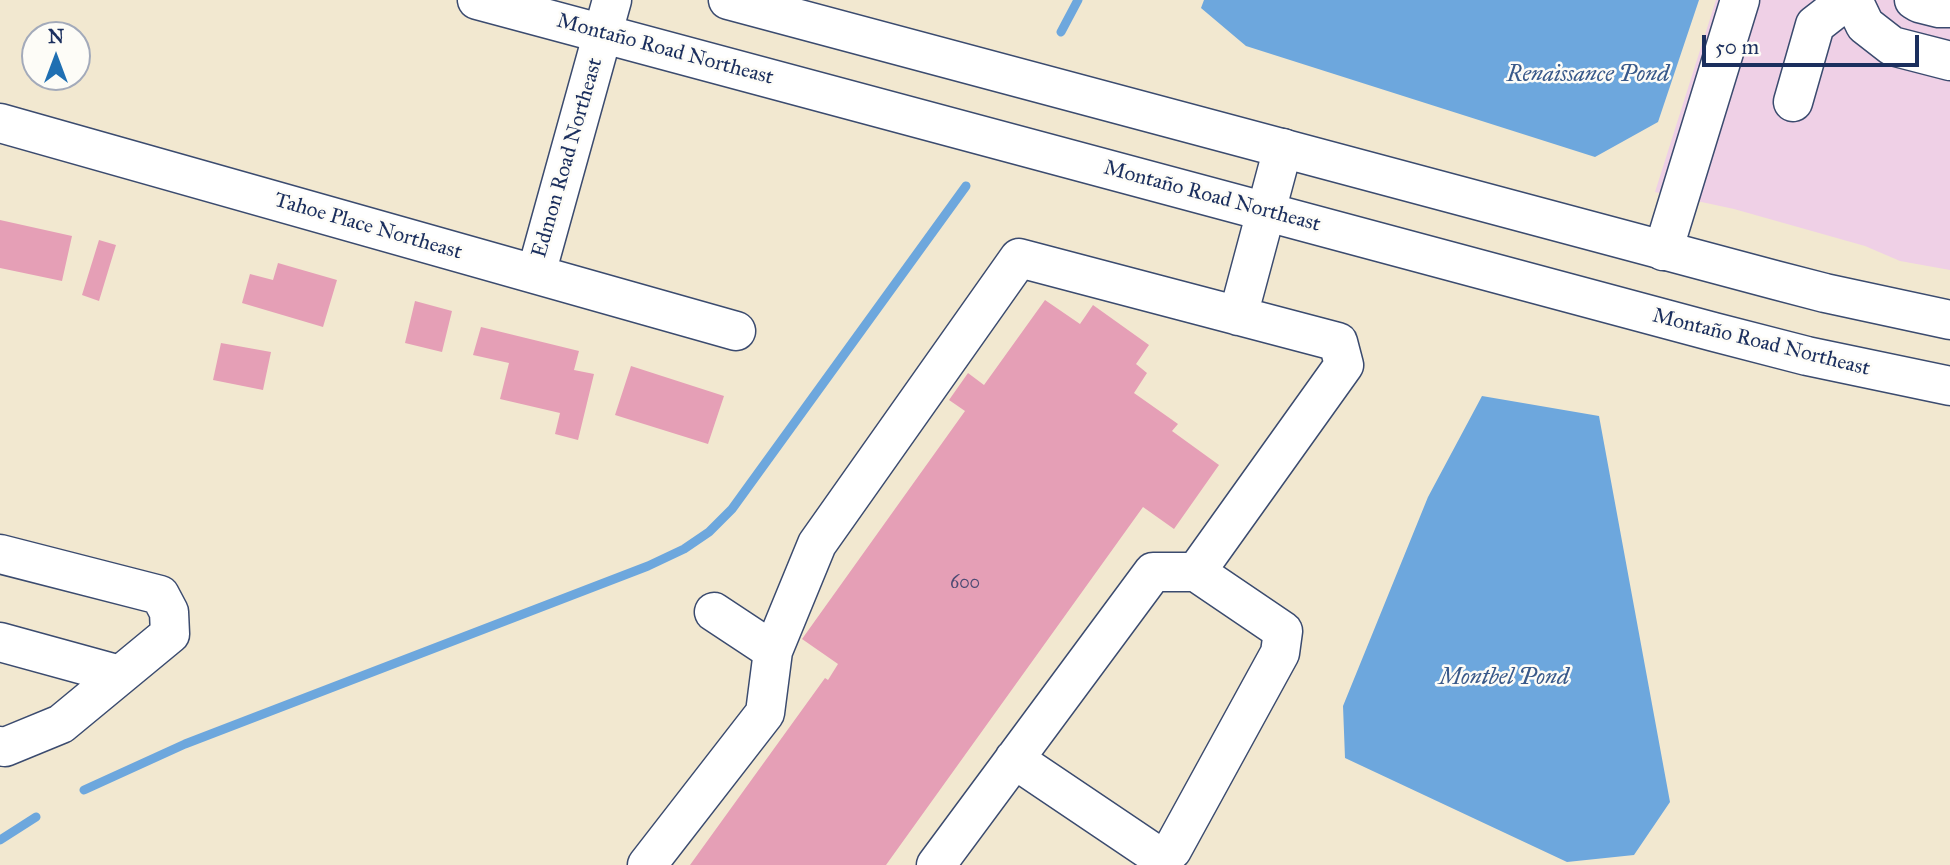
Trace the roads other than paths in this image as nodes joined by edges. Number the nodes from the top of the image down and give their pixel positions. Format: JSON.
{"nodes":[{"id":1,"x":477,"y":0,"type":"edge"},
{"id":2,"x":728,"y":0,"type":"edge"},
{"id":3,"x":1740,"y":0,"type":"edge"},
{"id":4,"x":1847,"y":0,"type":"edge"},
{"id":5,"x":1853,"y":0,"type":"edge"},
{"id":6,"x":1914,"y":0,"type":"edge"},
{"id":7,"x":1950,"y":8,"type":"edge"},
{"id":8,"x":607,"y":16,"type":"edge"},
{"id":9,"x":1950,"y":61,"type":"edge"},
{"id":10,"x":1793,"y":102,"type":"dead end"},
{"id":11,"x":0,"y":123,"type":"edge"},
{"id":12,"x":1283,"y":148,"type":"junction"},
{"id":13,"x":1265,"y":212,"type":"junction"},
{"id":14,"x":1663,"y":251,"type":"junction"},
{"id":15,"x":536,"y":274,"type":"junction"},
{"id":16,"x":1238,"y":316,"type":"junction"},
{"id":17,"x":1950,"y":320,"type":"edge"},
{"id":18,"x":736,"y":331,"type":"dead end"},
{"id":19,"x":1950,"y":386,"type":"edge"},
{"id":20,"x":0,"y":554,"type":"edge"},
{"id":21,"x":1195,"y":572,"type":"junction"},
{"id":22,"x":714,"y":612,"type":"dead end"},
{"id":23,"x":0,"y":642,"type":"edge"},
{"id":24,"x":773,"y":651,"type":"junction"},
{"id":25,"x":120,"y":675,"type":"junction"},
{"id":26,"x":0,"y":746,"type":"edge"},
{"id":27,"x":1014,"y":759,"type":"junction"},
{"id":28,"x":647,"y":865,"type":"edge"},
{"id":29,"x":936,"y":865,"type":"edge"}],
"edges":[{"from":1,"to":8,"type":"main road","name":"Montaño Road Northeast"},
{"from":2,"to":12,"type":"main road"},
{"from":3,"to":14,"type":"main road"},
{"from":4,"to":10,"type":"main road"},
{"from":5,"to":9,"type":"main road"},
{"from":6,"to":7,"type":"main road"},
{"from":8,"to":13,"type":"main road","name":"Montaño Road Northeast"},
{"from":8,"to":15,"type":"main road","name":"Edmon Road Northeast"},
{"from":11,"to":15,"type":"main road","name":"Tahoe Place Northeast"},
{"from":12,"to":13,"type":"main road"},
{"from":12,"to":14,"type":"main road"},
{"from":13,"to":16,"type":"main road"},
{"from":13,"to":19,"type":"main road","name":"Montaño Road Northeast"},
{"from":14,"to":17,"type":"main road"},
{"from":15,"to":18,"type":"main road","name":"Tahoe Place Northeast"},
{"from":16,"to":21,"type":"main road"},
{"from":16,"to":24,"type":"main road"},
{"from":20,"to":25,"type":"main road"},
{"from":21,"to":27,"type":"main road"},
{"from":21,"to":27,"type":"main road"},
{"from":22,"to":24,"type":"main road"},
{"from":23,"to":25,"type":"main road"},
{"from":24,"to":28,"type":"main road"},
{"from":25,"to":26,"type":"main road"},
{"from":27,"to":29,"type":"main road"}]}
